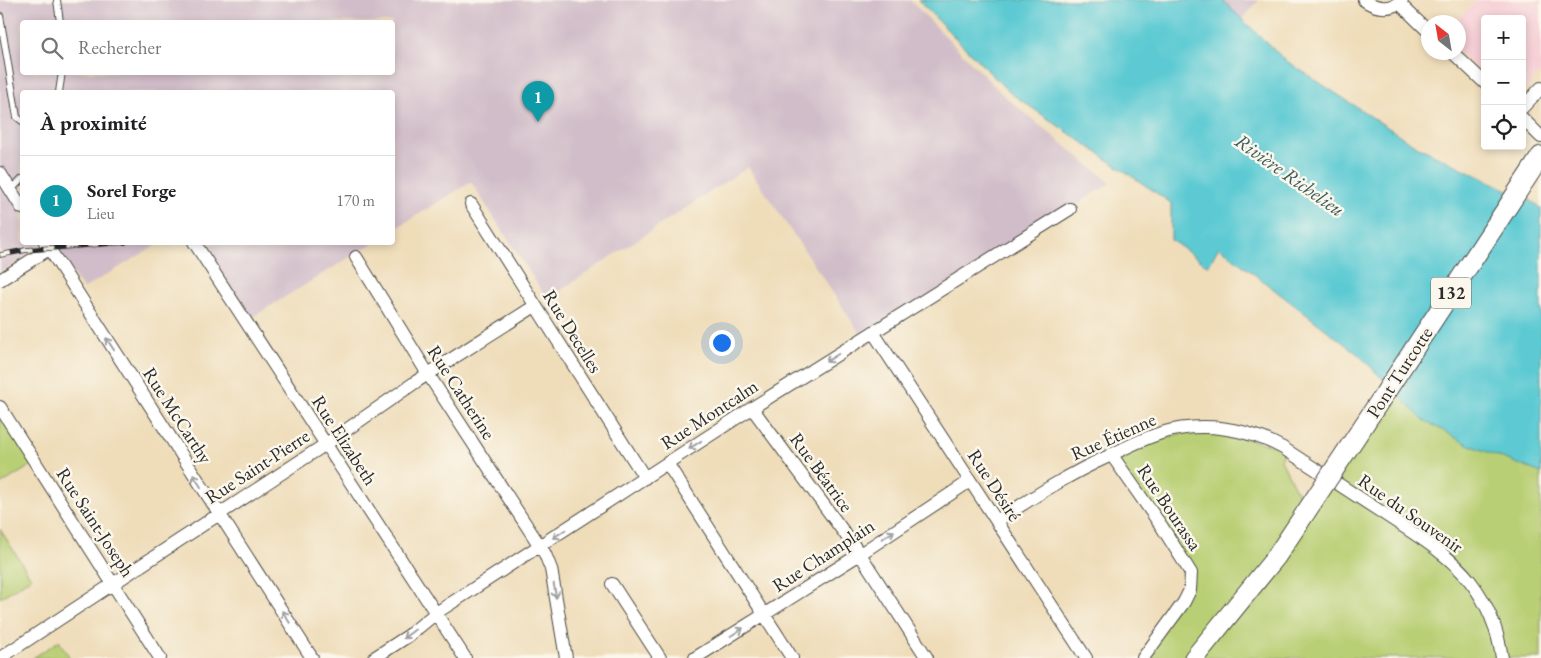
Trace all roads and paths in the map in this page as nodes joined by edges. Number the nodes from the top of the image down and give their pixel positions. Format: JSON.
{"nodes":[{"id":1,"x":57,"y":0,"type":"edge"},
{"id":2,"x":1364,"y":0,"type":"edge"},
{"id":3,"x":1400,"y":2,"type":"edge"},
{"id":4,"x":0,"y":16,"type":"edge"},
{"id":5,"x":60,"y":20,"type":"edge"},
{"id":6,"x":1421,"y":24,"type":"edge"},
{"id":7,"x":1461,"y":60,"type":"edge"},
{"id":8,"x":62,"y":75,"type":"edge"},
{"id":9,"x":1481,"y":79,"type":"edge"},
{"id":10,"x":1541,"y":88,"type":"edge"},
{"id":11,"x":59,"y":90,"type":"edge"},
{"id":12,"x":1525,"y":105,"type":"edge"},
{"id":13,"x":20,"y":119,"type":"edge"},
{"id":14,"x":1526,"y":122,"type":"edge"},
{"id":15,"x":1541,"y":136,"type":"edge"},
{"id":16,"x":1541,"y":156,"type":"edge"},
{"id":17,"x":0,"y":173,"type":"edge"},
{"id":18,"x":20,"y":181,"type":"edge"},
{"id":19,"x":11,"y":190,"type":"junction"},
{"id":20,"x":471,"y":204,"type":"dead end"},
{"id":21,"x":20,"y":205,"type":"edge"},
{"id":22,"x":1070,"y":209,"type":"dead end"},
{"id":23,"x":196,"y":245,"type":"edge"},
{"id":24,"x":47,"y":246,"type":"edge"},
{"id":25,"x":356,"y":257,"type":"dead end"},
{"id":26,"x":0,"y":280,"type":"edge"},
{"id":27,"x":535,"y":306,"type":"junction"},
{"id":28,"x":873,"y":332,"type":"junction"},
{"id":29,"x":428,"y":374,"type":"junction"},
{"id":30,"x":0,"y":407,"type":"edge"},
{"id":31,"x":752,"y":408,"type":"junction"},
{"id":32,"x":326,"y":444,"type":"junction"},
{"id":33,"x":1283,"y":448,"type":"joint"},
{"id":34,"x":1111,"y":454,"type":"junction"},
{"id":35,"x":667,"y":463,"type":"junction"},
{"id":36,"x":644,"y":478,"type":"junction"},
{"id":37,"x":970,"y":481,"type":"junction"},
{"id":38,"x":219,"y":514,"type":"junction"},
{"id":39,"x":997,"y":521,"type":"junction"},
{"id":40,"x":540,"y":546,"type":"junction"},
{"id":41,"x":860,"y":554,"type":"junction"},
{"id":42,"x":113,"y":584,"type":"junction"},
{"id":43,"x":612,"y":584,"type":"dead end"},
{"id":44,"x":436,"y":613,"type":"junction"},
{"id":45,"x":764,"y":614,"type":"junction"},
{"id":46,"x":0,"y":658,"type":"edge"},
{"id":47,"x":160,"y":658,"type":"edge"},
{"id":48,"x":312,"y":658,"type":"edge"},
{"id":49,"x":374,"y":658,"type":"edge"},
{"id":50,"x":465,"y":658,"type":"edge"},
{"id":51,"x":566,"y":658,"type":"edge"},
{"id":52,"x":660,"y":658,"type":"edge"},
{"id":53,"x":695,"y":658,"type":"edge"},
{"id":54,"x":792,"y":658,"type":"edge"},
{"id":55,"x":927,"y":658,"type":"edge"},
{"id":56,"x":1086,"y":658,"type":"edge"},
{"id":57,"x":1143,"y":658,"type":"edge"},
{"id":58,"x":1194,"y":658,"type":"edge"},
{"id":59,"x":1502,"y":658,"type":"edge"}],
"edges":[{"from":1,"to":5,"type":"lane"},
{"from":2,"to":3,"type":"street"},
{"from":3,"to":6,"type":"street"},
{"from":4,"to":13,"type":"lane"},
{"from":7,"to":9,"type":"street"},
{"from":8,"to":11,"type":"lane"},
{"from":10,"to":12,"type":"street"},
{"from":14,"to":15,"type":"street"},
{"from":16,"to":58,"type":"main road","name":"Pont Turcotte","number":"132","bridge":true},
{"from":17,"to":19,"type":"street"},
{"from":18,"to":19,"type":"lane"},
{"from":19,"to":21,"type":"street"},
{"from":20,"to":27,"type":"street","name":"Rue Decelles"},
{"from":22,"to":28,"type":"street","name":"Rue Montcalm"},
{"from":23,"to":32,"type":"street","name":"Rue Elizabeth"},
{"from":24,"to":26,"type":"street"},
{"from":38,"to":24,"type":"street","name":"Rue McCarthy","one_way":true},
{"from":25,"to":29,"type":"street","name":"Rue Catherine"},
{"from":27,"to":29,"type":"street","name":"Rue Saint-Pierre"},
{"from":27,"to":36,"type":"street","name":"Rue Decelles"},
{"from":28,"to":31,"type":"street","name":"Rue Montcalm","one_way":true},
{"from":28,"to":37,"type":"street","name":"Rue Désiré"},
{"from":29,"to":32,"type":"street","name":"Rue Saint-Pierre"},
{"from":29,"to":40,"type":"street","name":"Rue Catherine"},
{"from":30,"to":42,"type":"street","name":"Rue Saint-Joseph"},
{"from":31,"to":35,"type":"street","name":"Rue Montcalm","one_way":true},
{"from":31,"to":41,"type":"street","name":"Rue Béatrice"},
{"from":32,"to":38,"type":"street","name":"Rue Saint-Pierre"},
{"from":32,"to":44,"type":"street","name":"Rue Elizabeth"},
{"from":33,"to":34,"type":"street","name":"Rue Étienne"},
{"from":33,"to":59,"type":"street","name":"Rue du Souvenir"},
{"from":34,"to":39,"type":"street","name":"Rue Étienne"},
{"from":34,"to":57,"type":"street","name":"Rue Bourassa"},
{"from":35,"to":36,"type":"street","name":"Rue Montcalm"},
{"from":35,"to":45,"type":"street"},
{"from":36,"to":40,"type":"street","name":"Rue Montcalm","one_way":true},
{"from":37,"to":39,"type":"street","name":"Rue Désiré"},
{"from":41,"to":37,"type":"street","name":"Rue Champlain","one_way":true},
{"from":38,"to":42,"type":"street","name":"Rue Saint-Pierre"},
{"from":48,"to":38,"type":"street","name":"Rue McCarthy","one_way":true},
{"from":39,"to":56,"type":"street","name":"Rue Désiré"},
{"from":40,"to":44,"type":"street","name":"Rue Montcalm"},
{"from":40,"to":51,"type":"street","name":"Rue Catherine","one_way":true},
{"from":41,"to":45,"type":"street","name":"Rue Champlain"},
{"from":41,"to":55,"type":"street","name":"Rue Béatrice"},
{"from":42,"to":46,"type":"street","name":"Rue Saint-Pierre"},
{"from":42,"to":47,"type":"street","name":"Rue Saint-Joseph"},
{"from":43,"to":52,"type":"street"},
{"from":44,"to":49,"type":"street","name":"Rue Montcalm","one_way":true},
{"from":44,"to":50,"type":"street","name":"Rue Elizabeth"},
{"from":53,"to":45,"type":"street","name":"Rue Champlain","one_way":true},
{"from":45,"to":54,"type":"street"}]}
